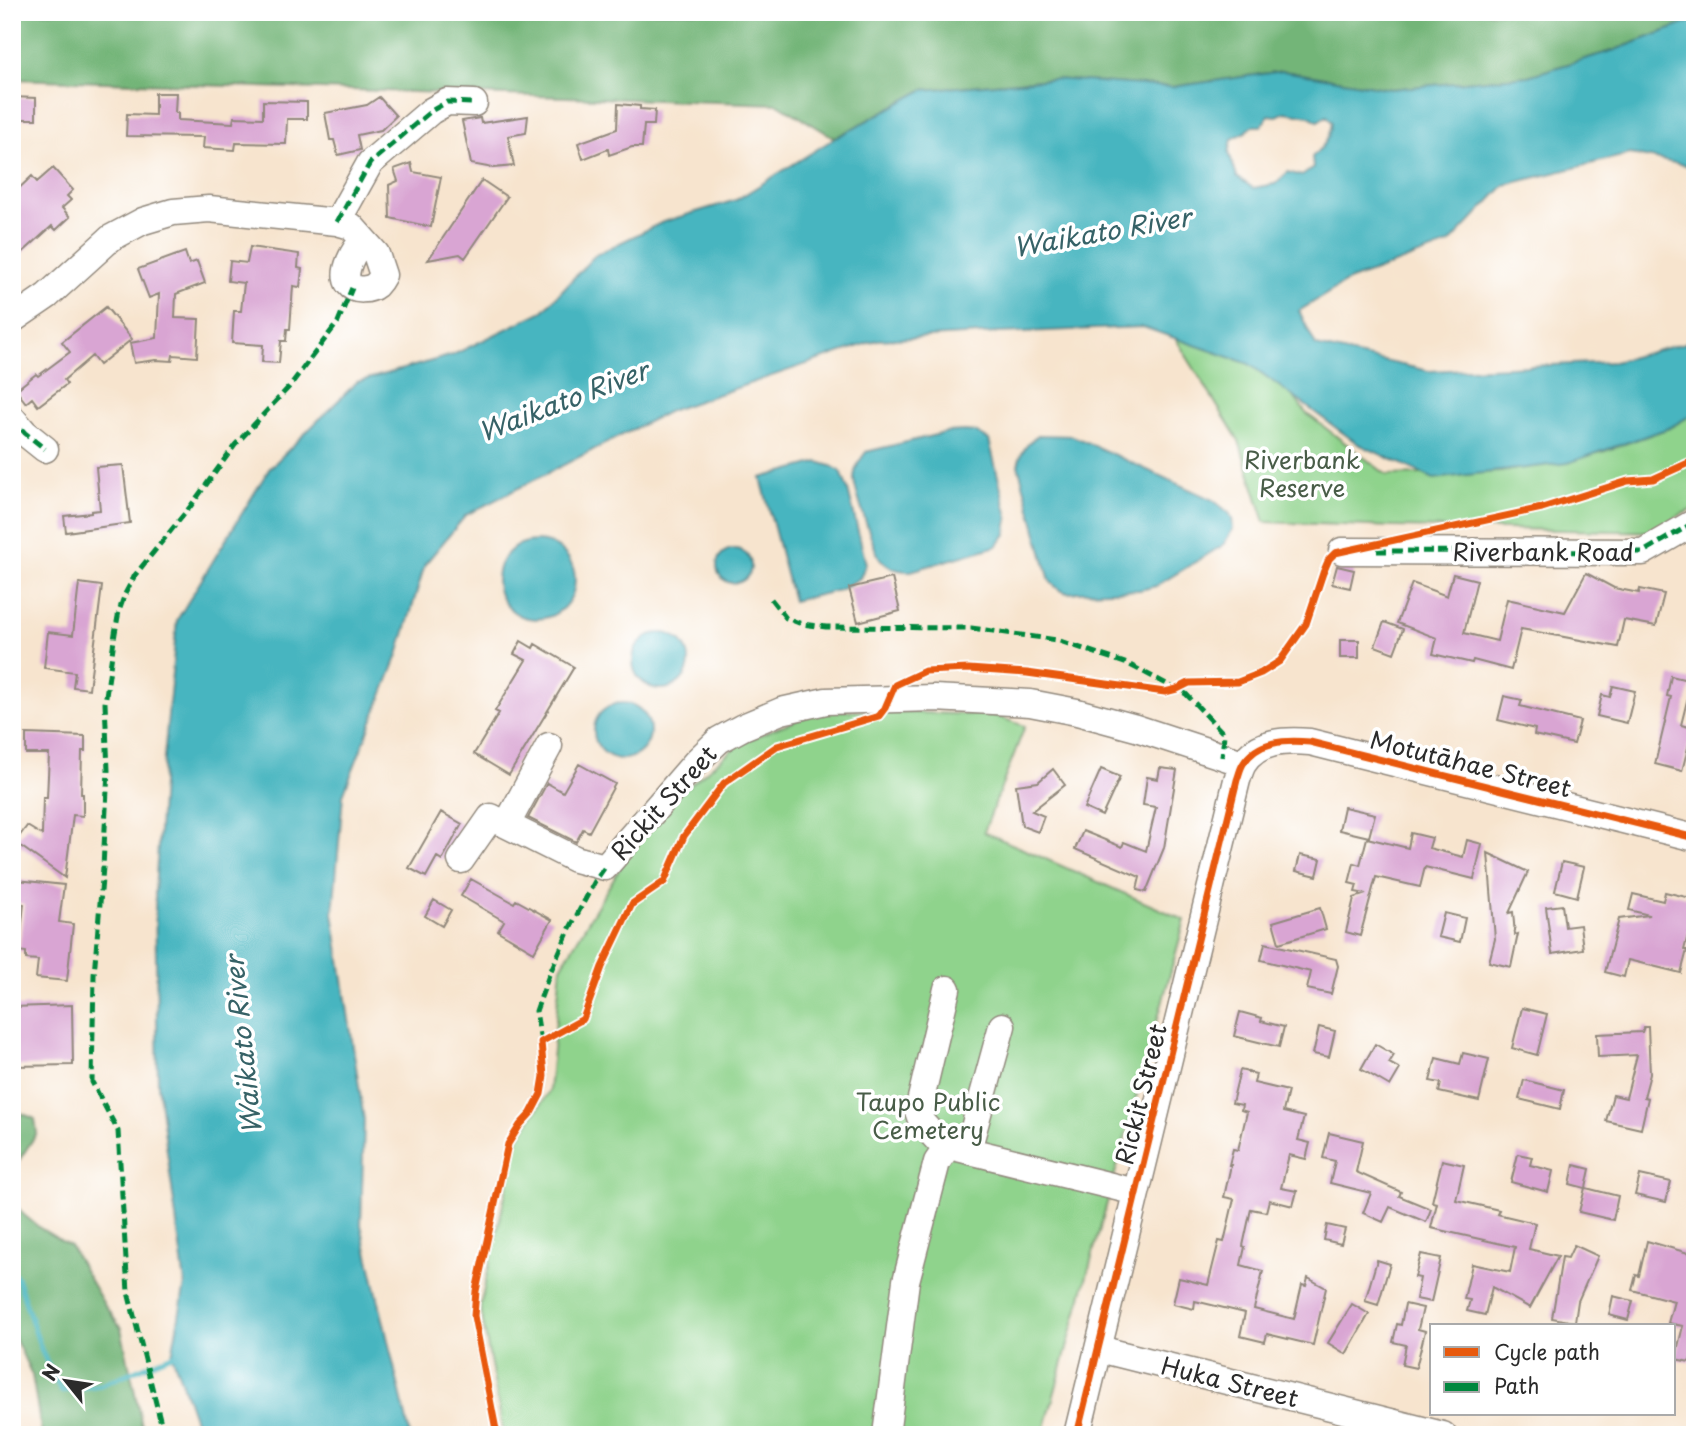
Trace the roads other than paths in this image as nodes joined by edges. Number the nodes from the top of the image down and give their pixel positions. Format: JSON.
{"nodes":[{"id":1,"x":474,"y":103,"type":"dead end"},
{"id":2,"x":337,"y":222,"type":"junction"},
{"id":3,"x":363,"y":241,"type":"dead end"},
{"id":4,"x":12,"y":320,"type":"edge"},
{"id":5,"x":12,"y":418,"type":"edge"},
{"id":6,"x":45,"y":449,"type":"dead end"},
{"id":7,"x":1695,"y":522,"type":"edge"},
{"id":8,"x":1342,"y":551,"type":"dead end"},
{"id":9,"x":549,"y":746,"type":"dead end"},
{"id":10,"x":1243,"y":763,"type":"junction"},
{"id":11,"x":507,"y":824,"type":"junction"},
{"id":12,"x":1695,"y":838,"type":"edge"},
{"id":13,"x":461,"y":860,"type":"dead end"},
{"id":14,"x":947,"y":989,"type":"dead end"},
{"id":15,"x":1002,"y":1026,"type":"dead end"},
{"id":16,"x":957,"y":1150,"type":"junction"},
{"id":17,"x":1136,"y":1192,"type":"junction"},
{"id":18,"x":1099,"y":1349,"type":"junction"},
{"id":19,"x":886,"y":1435,"type":"edge"},
{"id":20,"x":1077,"y":1435,"type":"edge"},
{"id":21,"x":1443,"y":1435,"type":"edge"}],
"edges":[{"from":1,"to":2,"type":"street"},
{"from":2,"to":3,"type":"street"},
{"from":2,"to":4,"type":"street"},
{"from":5,"to":6,"type":"street"},
{"from":7,"to":8,"type":"street","name":"Riverbank Road"},
{"from":9,"to":11,"type":"street"},
{"from":10,"to":11,"type":"street","name":"Rickit Street"},
{"from":10,"to":12,"type":"street","name":"Motutāhae Street"},
{"from":10,"to":17,"type":"street","name":"Rickit Street"},
{"from":11,"to":13,"type":"street"},
{"from":14,"to":16,"type":"street"},
{"from":15,"to":16,"type":"street"},
{"from":16,"to":17,"type":"street"},
{"from":16,"to":19,"type":"street"},
{"from":17,"to":18,"type":"street","name":"Rickit Street"},
{"from":18,"to":20,"type":"street","name":"Rickit Street"},
{"from":18,"to":21,"type":"street","name":"Huka Street"}]}
